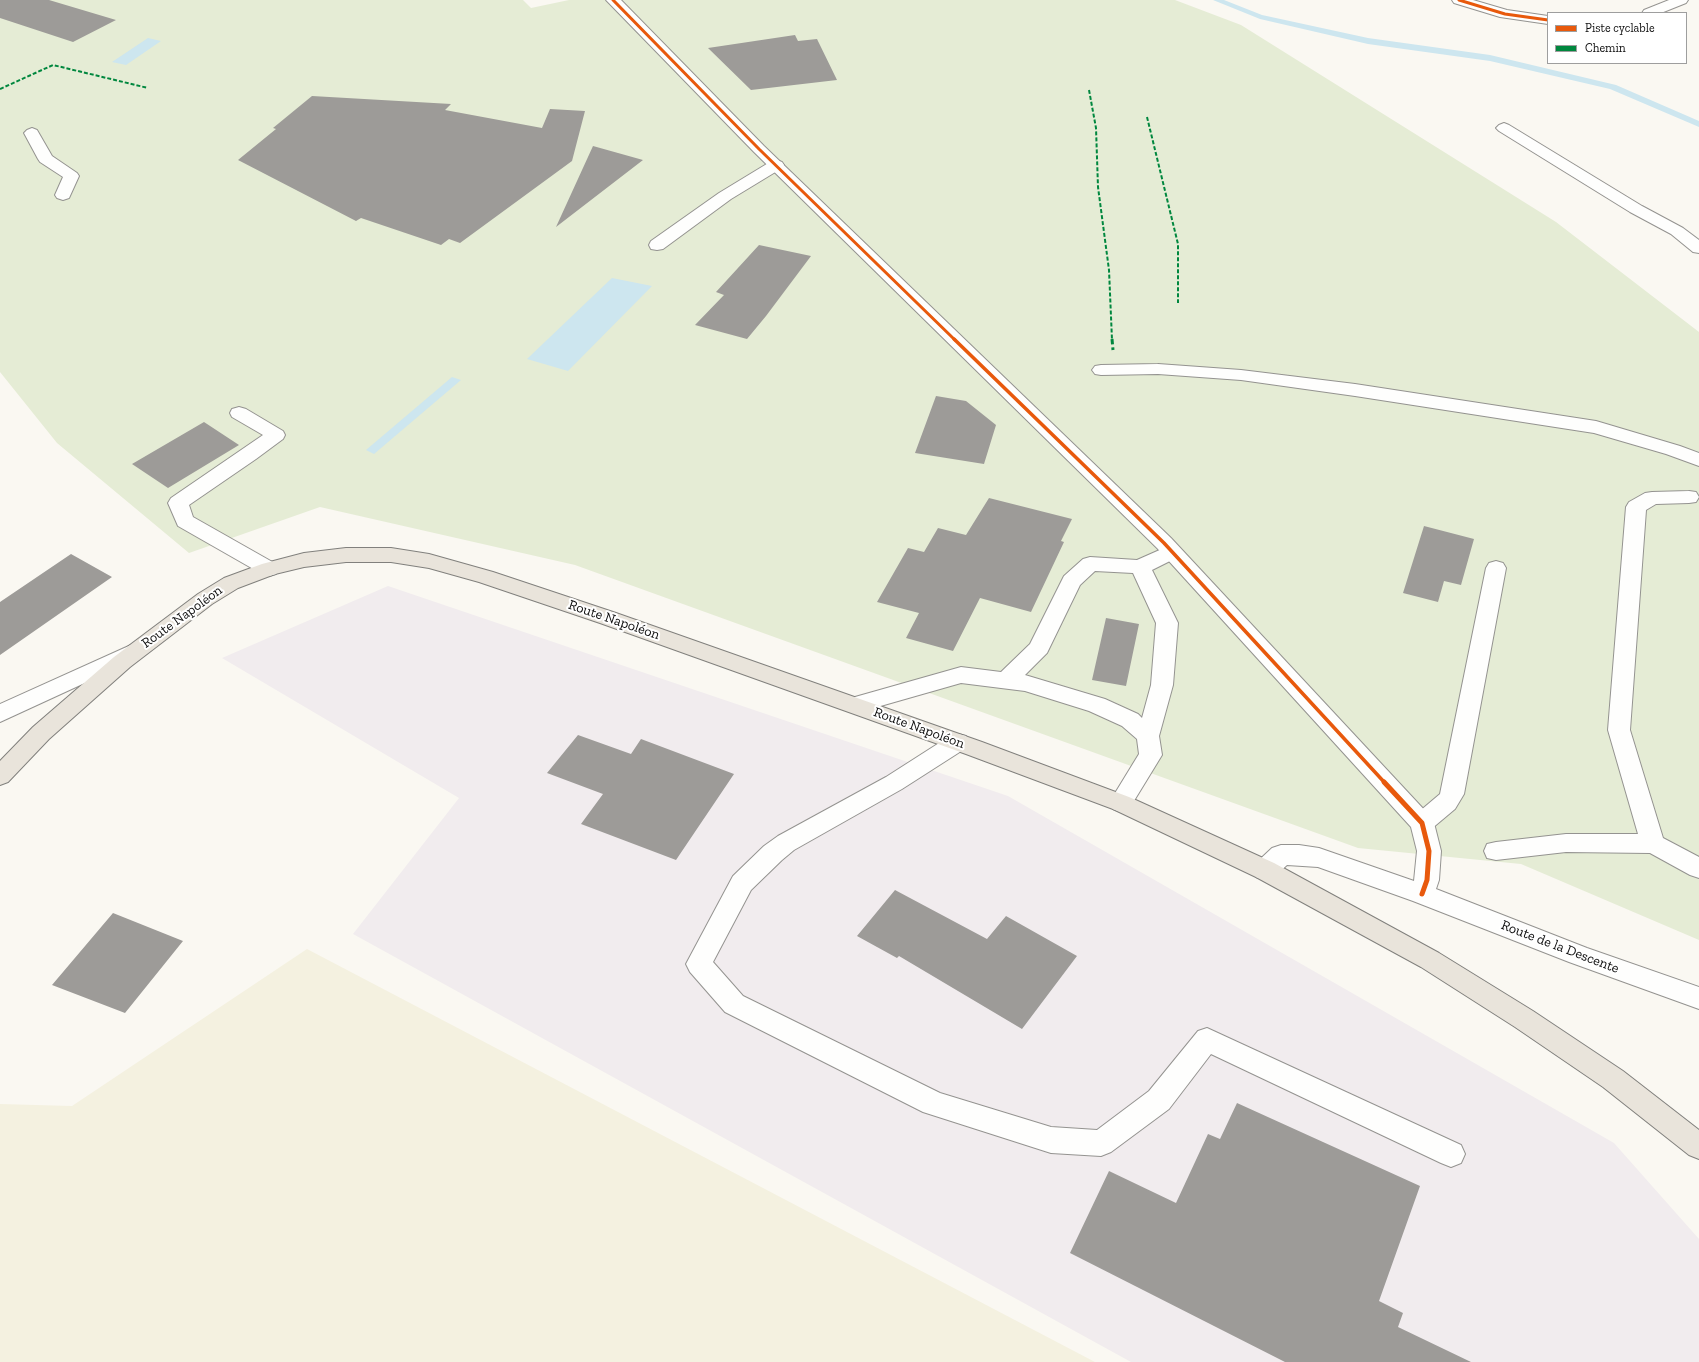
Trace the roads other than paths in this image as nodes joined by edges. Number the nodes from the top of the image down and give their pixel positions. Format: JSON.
{"nodes":[{"id":1,"x":614,"y":0,"type":"edge"},
{"id":2,"x":1459,"y":0,"type":"edge"},
{"id":3,"x":1681,"y":0,"type":"edge"},
{"id":4,"x":1651,"y":12,"type":"edge"},
{"id":5,"x":1547,"y":20,"type":"edge"},
{"id":6,"x":1504,"y":128,"type":"dead end"},
{"id":7,"x":32,"y":133,"type":"dead end"},
{"id":8,"x":776,"y":165,"type":"junction"},
{"id":9,"x":63,"y":195,"type":"dead end"},
{"id":10,"x":657,"y":245,"type":"dead end"},
{"id":11,"x":1699,"y":248,"type":"edge"},
{"id":12,"x":1100,"y":370,"type":"dead end"},
{"id":13,"x":239,"y":413,"type":"dead end"},
{"id":14,"x":1699,"y":460,"type":"edge"},
{"id":15,"x":1696,"y":496,"type":"edge"},
{"id":16,"x":1171,"y":552,"type":"junction"},
{"id":17,"x":1140,"y":567,"type":"junction"},
{"id":18,"x":1496,"y":568,"type":"dead end"},
{"id":19,"x":269,"y":569,"type":"junction"},
{"id":20,"x":136,"y":651,"type":"junction"},
{"id":21,"x":1005,"y":681,"type":"junction"},
{"id":22,"x":856,"y":705,"type":"junction"},
{"id":23,"x":0,"y":714,"type":"edge"},
{"id":24,"x":1148,"y":736,"type":"junction"},
{"id":25,"x":958,"y":742,"type":"junction"},
{"id":26,"x":0,"y":776,"type":"edge"},
{"id":27,"x":1120,"y":803,"type":"junction"},
{"id":28,"x":1422,"y":823,"type":"junction"},
{"id":29,"x":1653,"y":844,"type":"junction"},
{"id":30,"x":1496,"y":852,"type":"dead end"},
{"id":31,"x":1699,"y":868,"type":"edge"},
{"id":32,"x":1265,"y":870,"type":"junction"},
{"id":33,"x":1422,"y":894,"type":"junction"},
{"id":34,"x":1699,"y":998,"type":"edge"},
{"id":35,"x":1699,"y":1146,"type":"edge"},
{"id":36,"x":1451,"y":1154,"type":"dead end"}],
"edges":[{"from":1,"to":8,"type":"street"},
{"from":2,"to":5,"type":"street"},
{"from":3,"to":4,"type":"street"},
{"from":6,"to":11,"type":"street"},
{"from":7,"to":9,"type":"street"},
{"from":8,"to":10,"type":"street"},
{"from":8,"to":16,"type":"street"},
{"from":12,"to":14,"type":"street"},
{"from":13,"to":19,"type":"street"},
{"from":15,"to":29,"type":"street"},
{"from":16,"to":17,"type":"street"},
{"from":16,"to":28,"type":"street"},
{"from":17,"to":21,"type":"street"},
{"from":17,"to":24,"type":"street"},
{"from":18,"to":28,"type":"street"},
{"from":19,"to":20,"type":"main road","name":"Route Napoléon"},
{"from":19,"to":22,"type":"main road","name":"Route Napoléon"},
{"from":20,"to":23,"type":"street"},
{"from":20,"to":26,"type":"main road","name":"Route Napoléon"},
{"from":21,"to":22,"type":"street"},
{"from":21,"to":24,"type":"street"},
{"from":22,"to":25,"type":"main road","name":"Route Napoléon"},
{"from":24,"to":27,"type":"street"},
{"from":25,"to":27,"type":"main road","name":"Route Napoléon"},
{"from":25,"to":36,"type":"street"},
{"from":27,"to":32,"type":"main road","name":"Route Napoléon"},
{"from":28,"to":33,"type":"street"},
{"from":29,"to":30,"type":"street"},
{"from":29,"to":31,"type":"street"},
{"from":32,"to":33,"type":"street","name":"Route de la Descente"},
{"from":32,"to":35,"type":"main road","name":"Route Napoléon"},
{"from":33,"to":34,"type":"street","name":"Route de la Descente"}]}
